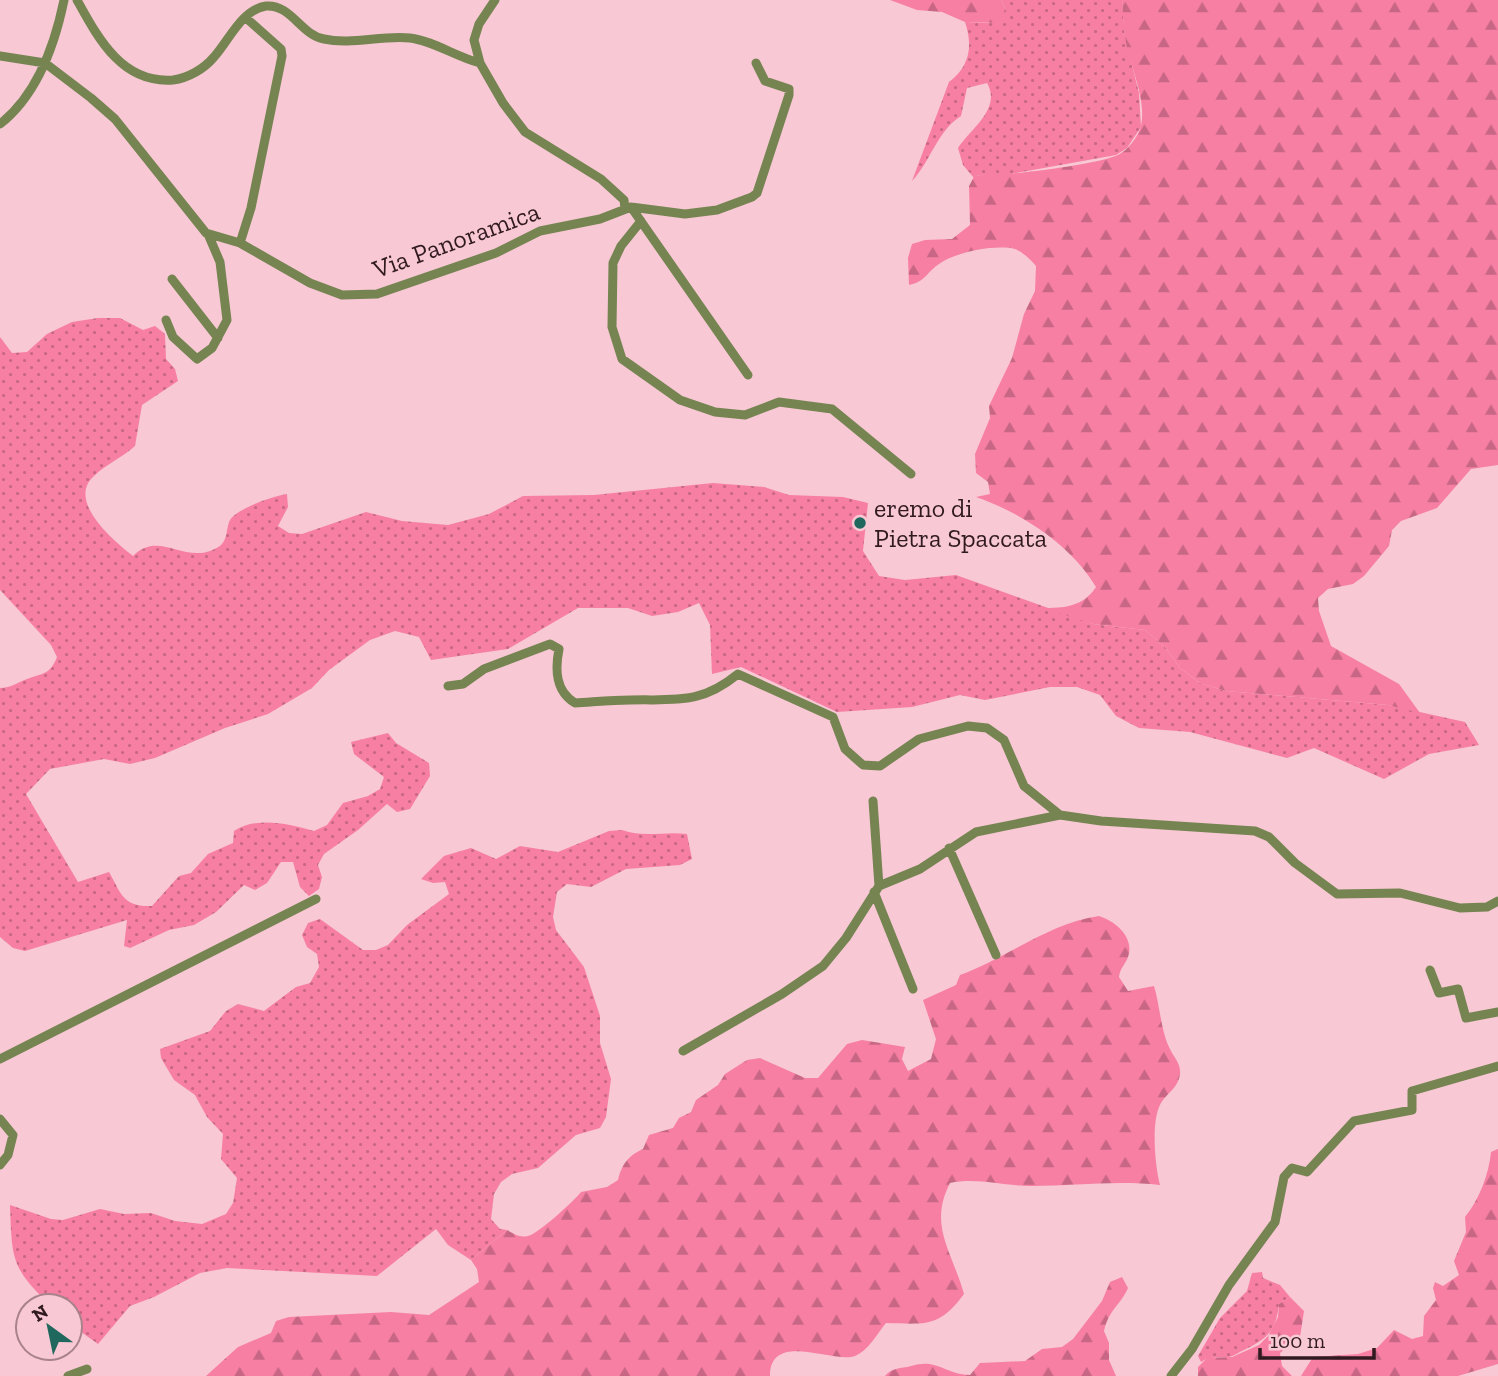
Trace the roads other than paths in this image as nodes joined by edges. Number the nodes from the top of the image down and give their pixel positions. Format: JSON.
{"nodes":[{"id":1,"x":64,"y":0,"type":"edge"},
{"id":2,"x":77,"y":0,"type":"edge"},
{"id":3,"x":495,"y":0,"type":"edge"},
{"id":4,"x":246,"y":18,"type":"junction"},
{"id":5,"x":0,"y":56,"type":"edge"},
{"id":6,"x":45,"y":63,"type":"junction"},
{"id":7,"x":480,"y":63,"type":"junction"},
{"id":8,"x":756,"y":63,"type":"dead end"},
{"id":9,"x":0,"y":124,"type":"edge"},
{"id":10,"x":628,"y":208,"type":"junction"},
{"id":11,"x":641,"y":221,"type":"junction"},
{"id":12,"x":208,"y":234,"type":"junction"},
{"id":13,"x":240,"y":243,"type":"junction"},
{"id":14,"x":172,"y":279,"type":"dead end"},
{"id":15,"x":166,"y":320,"type":"dead end"},
{"id":16,"x":218,"y":338,"type":"junction"},
{"id":17,"x":748,"y":375,"type":"dead end"},
{"id":18,"x":911,"y":474,"type":"dead end"},
{"id":19,"x":448,"y":686,"type":"dead end"},
{"id":20,"x":873,"y":801,"type":"dead end"},
{"id":21,"x":1060,"y":815,"type":"junction"},
{"id":22,"x":950,"y":848,"type":"junction"},
{"id":23,"x":876,"y":889,"type":"junction"},
{"id":24,"x":316,"y":899,"type":"dead end"},
{"id":25,"x":1498,"y":901,"type":"edge"},
{"id":26,"x":996,"y":955,"type":"dead end"},
{"id":27,"x":1430,"y":970,"type":"dead end"},
{"id":28,"x":913,"y":989,"type":"dead end"},
{"id":29,"x":1498,"y":1012,"type":"edge"},
{"id":30,"x":682,"y":1051,"type":"dead end"},
{"id":31,"x":0,"y":1059,"type":"edge"},
{"id":32,"x":1498,"y":1066,"type":"edge"},
{"id":33,"x":0,"y":1119,"type":"edge"},
{"id":34,"x":0,"y":1166,"type":"edge"},
{"id":35,"x":87,"y":1369,"type":"dead end"},
{"id":36,"x":68,"y":1376,"type":"edge"},
{"id":37,"x":1171,"y":1376,"type":"edge"}],
"edges":[{"from":1,"to":6,"type":"street"},
{"from":2,"to":4,"type":"street"},
{"from":3,"to":7,"type":"street"},
{"from":4,"to":7,"type":"street"},
{"from":4,"to":13,"type":"street"},
{"from":5,"to":6,"type":"street"},
{"from":6,"to":9,"type":"street"},
{"from":6,"to":12,"type":"street"},
{"from":7,"to":10,"type":"street"},
{"from":8,"to":10,"type":"street"},
{"from":10,"to":11,"type":"street"},
{"from":10,"to":13,"type":"street","name":"Via Panoramica"},
{"from":11,"to":17,"type":"street"},
{"from":11,"to":18,"type":"street"},
{"from":12,"to":13,"type":"street","name":"Via Panoramica"},
{"from":12,"to":16,"type":"street"},
{"from":14,"to":16,"type":"street"},
{"from":15,"to":16,"type":"street"},
{"from":19,"to":21,"type":"street"},
{"from":20,"to":23,"type":"street"},
{"from":21,"to":22,"type":"street"},
{"from":21,"to":25,"type":"street"},
{"from":22,"to":23,"type":"street"},
{"from":22,"to":26,"type":"street"},
{"from":23,"to":28,"type":"street"},
{"from":23,"to":30,"type":"street"},
{"from":24,"to":31,"type":"street"},
{"from":27,"to":29,"type":"street"},
{"from":32,"to":37,"type":"street"},
{"from":33,"to":34,"type":"street"},
{"from":35,"to":36,"type":"street"}]}
